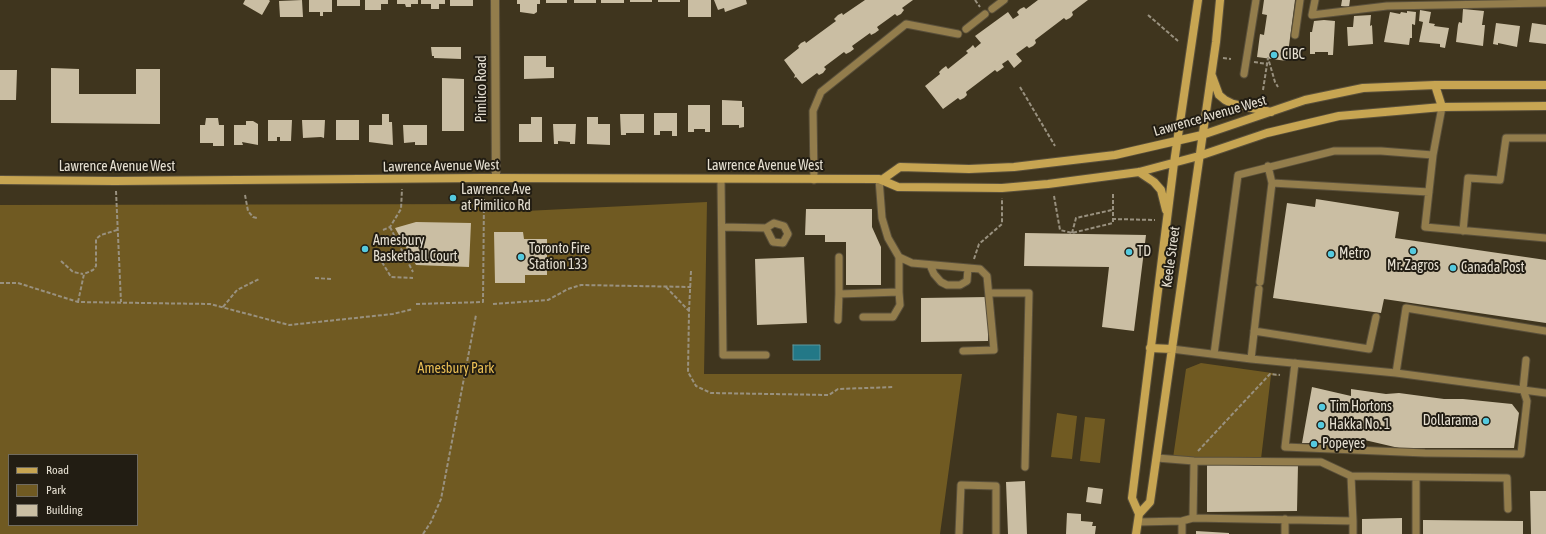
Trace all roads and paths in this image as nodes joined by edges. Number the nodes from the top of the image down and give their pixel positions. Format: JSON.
{"nodes":[{"id":1,"x":494,"y":0,"type":"edge"},
{"id":2,"x":1004,"y":0,"type":"edge"},
{"id":3,"x":1198,"y":0,"type":"edge"},
{"id":4,"x":1220,"y":0,"type":"edge"},
{"id":5,"x":1256,"y":0,"type":"edge"},
{"id":6,"x":1300,"y":0,"type":"edge"},
{"id":7,"x":1315,"y":0,"type":"edge"},
{"id":8,"x":1546,"y":3,"type":"edge"},
{"id":9,"x":992,"y":9,"type":"dead end"},
{"id":10,"x":985,"y":14,"type":"dead end"},
{"id":11,"x":1148,"y":15,"type":"dead end"},
{"id":12,"x":966,"y":29,"type":"dead end"},
{"id":13,"x":958,"y":34,"type":"dead end"},
{"id":14,"x":1295,"y":35,"type":"dead end"},
{"id":15,"x":1178,"y":41,"type":"dead end"},
{"id":16,"x":1253,"y":62,"type":"dead end"},
{"id":17,"x":1267,"y":64,"type":"junction"},
{"id":18,"x":1211,"y":71,"type":"junction"},
{"id":19,"x":1244,"y":74,"type":"dead end"},
{"id":20,"x":1435,"y":85,"type":"junction"},
{"id":21,"x":1546,"y":85,"type":"edge"},
{"id":22,"x":1278,"y":87,"type":"dead end"},
{"id":23,"x":1020,"y":88,"type":"dead end"},
{"id":24,"x":1263,"y":90,"type":"dead end"},
{"id":25,"x":1546,"y":106,"type":"edge"},
{"id":26,"x":1442,"y":107,"type":"junction"},
{"id":27,"x":1272,"y":112,"type":"junction"},
{"id":28,"x":1202,"y":135,"type":"junction"},
{"id":29,"x":1546,"y":138,"type":"edge"},
{"id":30,"x":1177,"y":140,"type":"junction"},
{"id":31,"x":1055,"y":146,"type":"dead end"},
{"id":32,"x":1433,"y":155,"type":"junction"},
{"id":33,"x":1199,"y":156,"type":"junction"},
{"id":34,"x":1174,"y":163,"type":"junction"},
{"id":35,"x":1268,"y":166,"type":"junction"},
{"id":36,"x":1138,"y":172,"type":"junction"},
{"id":37,"x":496,"y":178,"type":"junction"},
{"id":38,"x":881,"y":179,"type":"junction"},
{"id":39,"x":0,"y":180,"type":"edge"},
{"id":40,"x":402,"y":180,"type":"junction"},
{"id":41,"x":721,"y":180,"type":"junction"},
{"id":42,"x":814,"y":180,"type":"junction"},
{"id":43,"x":1272,"y":183,"type":"junction"},
{"id":44,"x":1113,"y":192,"type":"dead end"},
{"id":45,"x":1429,"y":192,"type":"junction"},
{"id":46,"x":116,"y":195,"type":"dead end"},
{"id":47,"x":245,"y":195,"type":"dead end"},
{"id":48,"x":1054,"y":196,"type":"dead end"},
{"id":49,"x":1002,"y":198,"type":"dead end"},
{"id":50,"x":484,"y":199,"type":"dead end"},
{"id":51,"x":1112,"y":210,"type":"junction"},
{"id":52,"x":1168,"y":215,"type":"junction"},
{"id":53,"x":257,"y":218,"type":"dead end"},
{"id":54,"x":1112,"y":219,"type":"junction"},
{"id":55,"x":1154,"y":220,"type":"dead end"},
{"id":56,"x":390,"y":227,"type":"junction"},
{"id":57,"x":722,"y":228,"type":"junction"},
{"id":58,"x":766,"y":228,"type":"dead end"},
{"id":59,"x":118,"y":230,"type":"junction"},
{"id":60,"x":383,"y":230,"type":"dead end"},
{"id":61,"x":1463,"y":231,"type":"junction"},
{"id":62,"x":1072,"y":234,"type":"junction"},
{"id":63,"x":1546,"y":238,"type":"edge"},
{"id":64,"x":839,"y":257,"type":"dead end"},
{"id":65,"x":899,"y":257,"type":"junction"},
{"id":66,"x":974,"y":259,"type":"dead end"},
{"id":67,"x":61,"y":261,"type":"dead end"},
{"id":68,"x":382,"y":262,"type":"dead end"},
{"id":69,"x":930,"y":265,"type":"junction"},
{"id":70,"x":968,"y":268,"type":"junction"},
{"id":71,"x":691,"y":271,"type":"dead end"},
{"id":72,"x":413,"y":272,"type":"dead end"},
{"id":73,"x":84,"y":274,"type":"junction"},
{"id":74,"x":315,"y":278,"type":"dead end"},
{"id":75,"x":413,"y":278,"type":"dead end"},
{"id":76,"x":259,"y":279,"type":"dead end"},
{"id":77,"x":331,"y":279,"type":"dead end"},
{"id":78,"x":0,"y":283,"type":"edge"},
{"id":79,"x":666,"y":287,"type":"junction"},
{"id":80,"x":691,"y":288,"type":"junction"},
{"id":81,"x":899,"y":292,"type":"junction"},
{"id":82,"x":989,"y":293,"type":"junction"},
{"id":83,"x":839,"y":294,"type":"junction"},
{"id":84,"x":78,"y":302,"type":"junction"},
{"id":85,"x":120,"y":302,"type":"junction"},
{"id":86,"x":416,"y":304,"type":"dead end"},
{"id":87,"x":493,"y":304,"type":"dead end"},
{"id":88,"x":223,"y":307,"type":"junction"},
{"id":89,"x":414,"y":309,"type":"dead end"},
{"id":90,"x":689,"y":312,"type":"junction"},
{"id":91,"x":476,"y":315,"type":"dead end"},
{"id":92,"x":863,"y":317,"type":"dead end"},
{"id":93,"x":1376,"y":317,"type":"dead end"},
{"id":94,"x":838,"y":320,"type":"dead end"},
{"id":95,"x":1254,"y":331,"type":"junction"},
{"id":96,"x":1546,"y":331,"type":"edge"},
{"id":97,"x":1150,"y":348,"type":"junction"},
{"id":98,"x":1172,"y":349,"type":"junction"},
{"id":99,"x":963,"y":351,"type":"dead end"},
{"id":100,"x":1214,"y":354,"type":"junction"},
{"id":101,"x":766,"y":355,"type":"dead end"},
{"id":102,"x":1252,"y":360,"type":"junction"},
{"id":103,"x":1526,"y":360,"type":"dead end"},
{"id":104,"x":1295,"y":363,"type":"junction"},
{"id":105,"x":1396,"y":373,"type":"junction"},
{"id":106,"x":1280,"y":375,"type":"dead end"},
{"id":107,"x":894,"y":387,"type":"dead end"},
{"id":108,"x":1523,"y":389,"type":"junction"},
{"id":109,"x":1546,"y":393,"type":"edge"},
{"id":110,"x":1157,"y":458,"type":"junction"},
{"id":111,"x":1192,"y":461,"type":"junction"},
{"id":112,"x":1025,"y":467,"type":"dead end"},
{"id":113,"x":1351,"y":476,"type":"junction"},
{"id":114,"x":1416,"y":477,"type":"junction"},
{"id":115,"x":1508,"y":509,"type":"dead end"},
{"id":116,"x":1138,"y":518,"type":"junction"},
{"id":117,"x":1193,"y":518,"type":"junction"},
{"id":118,"x":1285,"y":519,"type":"junction"},
{"id":119,"x":1182,"y":521,"type":"junction"},
{"id":120,"x":1353,"y":521,"type":"junction"},
{"id":121,"x":423,"y":534,"type":"edge"},
{"id":122,"x":960,"y":534,"type":"edge"},
{"id":123,"x":996,"y":534,"type":"edge"},
{"id":124,"x":1136,"y":534,"type":"edge"},
{"id":125,"x":1182,"y":534,"type":"edge"},
{"id":126,"x":1285,"y":534,"type":"edge"},
{"id":127,"x":1353,"y":534,"type":"edge"},
{"id":128,"x":1416,"y":534,"type":"edge"}],
"edges":[{"from":1,"to":37,"type":"street","name":"Pimlico Road"},
{"from":2,"to":9,"type":"lane"},
{"from":3,"to":30,"type":"main road","name":"Keele Street"},
{"from":4,"to":18,"type":"main road","name":"Keele Street"},
{"from":5,"to":19,"type":"lane"},
{"from":6,"to":14,"type":"lane"},
{"from":7,"to":8,"type":"lane"},
{"from":10,"to":12,"type":"lane"},
{"from":11,"to":15,"type":"path"},
{"from":13,"to":42,"type":"lane"},
{"from":16,"to":17,"type":"path"},
{"from":17,"to":22,"type":"path"},
{"from":17,"to":24,"type":"path"},
{"from":18,"to":27,"type":"main road"},
{"from":18,"to":28,"type":"main road","name":"Keele Street"},
{"from":20,"to":21,"type":"main road","name":"Lawrence Avenue West"},
{"from":20,"to":26,"type":"main road"},
{"from":20,"to":27,"type":"main road","name":"Lawrence Avenue West"},
{"from":23,"to":31,"type":"path"},
{"from":25,"to":26,"type":"main road","name":"Lawrence Avenue West"},
{"from":26,"to":32,"type":"lane"},
{"from":26,"to":33,"type":"main road","name":"Lawrence Avenue West"},
{"from":27,"to":28,"type":"main road","name":"Lawrence Avenue West"},
{"from":28,"to":30,"type":"main road","name":"Lawrence Avenue West"},
{"from":28,"to":33,"type":"main road","name":"Keele Street"},
{"from":29,"to":61,"type":"lane"},
{"from":30,"to":34,"type":"main road","name":"Keele Street"},
{"from":30,"to":38,"type":"main road","name":"Lawrence Avenue West"},
{"from":32,"to":35,"type":"lane"},
{"from":32,"to":45,"type":"lane"},
{"from":33,"to":34,"type":"main road","name":"Lawrence Avenue West"},
{"from":33,"to":98,"type":"main road","name":"Keele Street"},
{"from":34,"to":36,"type":"main road","name":"Lawrence Avenue West"},
{"from":34,"to":52,"type":"main road","name":"Keele Street"},
{"from":35,"to":43,"type":"lane"},
{"from":35,"to":100,"type":"lane"},
{"from":36,"to":38,"type":"main road","name":"Lawrence Avenue West"},
{"from":36,"to":52,"type":"main road"},
{"from":37,"to":40,"type":"main road","name":"Lawrence Avenue West"},
{"from":37,"to":41,"type":"main road","name":"Lawrence Avenue West"},
{"from":38,"to":42,"type":"main road","name":"Lawrence Avenue West"},
{"from":38,"to":65,"type":"lane"},
{"from":39,"to":40,"type":"main road","name":"Lawrence Avenue West"},
{"from":40,"to":56,"type":"path"},
{"from":41,"to":42,"type":"main road","name":"Lawrence Avenue West"},
{"from":41,"to":57,"type":"lane"},
{"from":43,"to":45,"type":"lane"},
{"from":43,"to":95,"type":"lane"},
{"from":44,"to":51,"type":"path"},
{"from":45,"to":61,"type":"lane"},
{"from":46,"to":59,"type":"path"},
{"from":47,"to":53,"type":"path"},
{"from":48,"to":62,"type":"path"},
{"from":49,"to":66,"type":"path"},
{"from":50,"to":86,"type":"path"},
{"from":51,"to":54,"type":"path"},
{"from":51,"to":62,"type":"path"},
{"from":52,"to":97,"type":"main road","name":"Keele Street"},
{"from":54,"to":55,"type":"path"},
{"from":54,"to":62,"type":"path"},
{"from":56,"to":60,"type":"path"},
{"from":56,"to":72,"type":"path"},
{"from":57,"to":58,"type":"lane"},
{"from":57,"to":101,"type":"lane"},
{"from":59,"to":73,"type":"path"},
{"from":59,"to":85,"type":"path"},
{"from":61,"to":63,"type":"lane"},
{"from":64,"to":83,"type":"lane"},
{"from":65,"to":69,"type":"lane"},
{"from":65,"to":81,"type":"lane"},
{"from":67,"to":73,"type":"path"},
{"from":68,"to":75,"type":"path"},
{"from":69,"to":70,"type":"lane"},
{"from":69,"to":70,"type":"lane"},
{"from":70,"to":82,"type":"lane"},
{"from":71,"to":80,"type":"path"},
{"from":73,"to":84,"type":"path"},
{"from":74,"to":77,"type":"path"},
{"from":76,"to":88,"type":"path"},
{"from":78,"to":84,"type":"path"},
{"from":79,"to":80,"type":"path"},
{"from":79,"to":87,"type":"path"},
{"from":79,"to":90,"type":"path"},
{"from":80,"to":90,"type":"path"},
{"from":81,"to":83,"type":"lane"},
{"from":81,"to":92,"type":"lane"},
{"from":82,"to":99,"type":"lane"},
{"from":82,"to":112,"type":"lane"},
{"from":83,"to":94,"type":"lane"},
{"from":84,"to":85,"type":"path"},
{"from":85,"to":88,"type":"path"},
{"from":88,"to":89,"type":"path"},
{"from":90,"to":107,"type":"path"},
{"from":91,"to":121,"type":"path"},
{"from":93,"to":95,"type":"lane"},
{"from":95,"to":102,"type":"lane"},
{"from":96,"to":105,"type":"lane"},
{"from":97,"to":98,"type":"main road"},
{"from":97,"to":116,"type":"main road","name":"Keele Street"},
{"from":98,"to":100,"type":"lane"},
{"from":98,"to":110,"type":"main road","name":"Keele Street"},
{"from":100,"to":102,"type":"lane"},
{"from":102,"to":104,"type":"lane"},
{"from":103,"to":108,"type":"lane"},
{"from":104,"to":105,"type":"lane"},
{"from":104,"to":108,"type":"lane"},
{"from":105,"to":108,"type":"lane"},
{"from":106,"to":111,"type":"path"},
{"from":108,"to":109,"type":"lane"},
{"from":110,"to":111,"type":"lane"},
{"from":110,"to":116,"type":"main road","name":"Keele Street"},
{"from":111,"to":113,"type":"lane"},
{"from":111,"to":117,"type":"lane"},
{"from":113,"to":114,"type":"lane"},
{"from":113,"to":120,"type":"lane"},
{"from":114,"to":115,"type":"lane"},
{"from":114,"to":128,"type":"lane"},
{"from":116,"to":119,"type":"lane"},
{"from":116,"to":124,"type":"main road","name":"Keele Street"},
{"from":117,"to":118,"type":"lane"},
{"from":117,"to":119,"type":"lane"},
{"from":118,"to":120,"type":"lane"},
{"from":118,"to":126,"type":"lane"},
{"from":119,"to":125,"type":"lane"},
{"from":120,"to":127,"type":"lane"},
{"from":122,"to":123,"type":"lane"}]}
